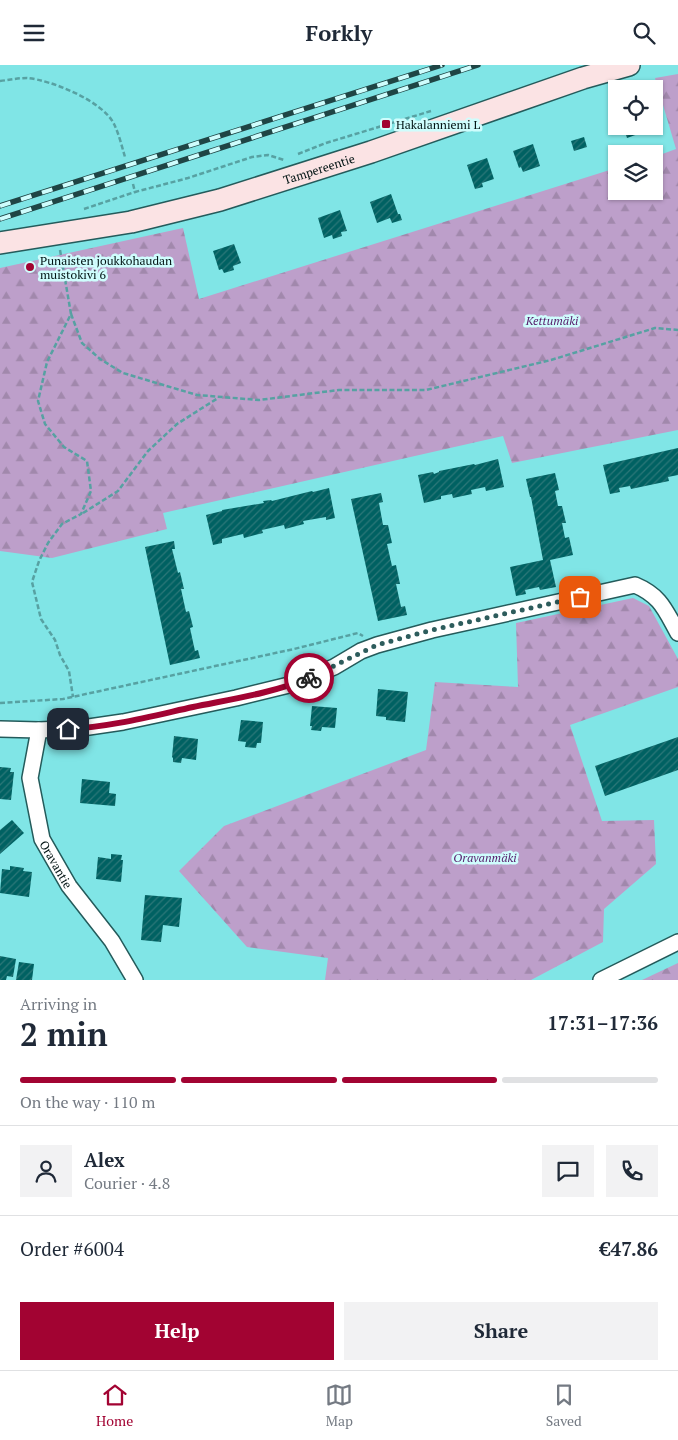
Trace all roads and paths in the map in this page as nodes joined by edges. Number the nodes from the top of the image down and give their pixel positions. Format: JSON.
{"nodes":[{"id":1,"x":629,"y":65,"type":"edge"},
{"id":2,"x":0,"y":81,"type":"edge"},
{"id":3,"x":125,"y":157,"type":"dead end"},
{"id":4,"x":285,"y":160,"type":"dead end"},
{"id":5,"x":133,"y":184,"type":"dead end"},
{"id":6,"x":135,"y":192,"type":"junction"},
{"id":7,"x":115,"y":200,"type":"dead end"},
{"id":8,"x":0,"y":243,"type":"edge"},
{"id":9,"x":60,"y":248,"type":"dead end"},
{"id":10,"x":71,"y":314,"type":"junction"},
{"id":11,"x":678,"y":330,"type":"edge"},
{"id":12,"x":219,"y":397,"type":"junction"},
{"id":13,"x":81,"y":513,"type":"junction"},
{"id":14,"x":678,"y":633,"type":"edge"},
{"id":15,"x":377,"y":645,"type":"junction"},
{"id":16,"x":73,"y":697,"type":"junction"},
{"id":17,"x":0,"y":703,"type":"edge"},
{"id":18,"x":0,"y":729,"type":"edge"},
{"id":19,"x":39,"y":730,"type":"junction"},
{"id":20,"x":678,"y":942,"type":"edge"},
{"id":21,"x":134,"y":980,"type":"edge"},
{"id":22,"x":601,"y":980,"type":"edge"}],
"edges":[{"from":1,"to":8,"type":"main road","name":"Tampereentie"},
{"from":2,"to":3,"type":"path"},
{"from":4,"to":6,"type":"path"},
{"from":5,"to":6,"type":"path"},
{"from":6,"to":7,"type":"path"},
{"from":9,"to":10,"type":"path"},
{"from":10,"to":12,"type":"path"},
{"from":10,"to":13,"type":"path"},
{"from":11,"to":12,"type":"path"},
{"from":12,"to":13,"type":"path"},
{"from":13,"to":16,"type":"path"},
{"from":14,"to":15,"type":"street"},
{"from":15,"to":16,"type":"path"},
{"from":15,"to":19,"type":"street"},
{"from":16,"to":17,"type":"path"},
{"from":18,"to":19,"type":"street"},
{"from":19,"to":21,"type":"street","name":"Oravantie"},
{"from":20,"to":22,"type":"street"}]}
